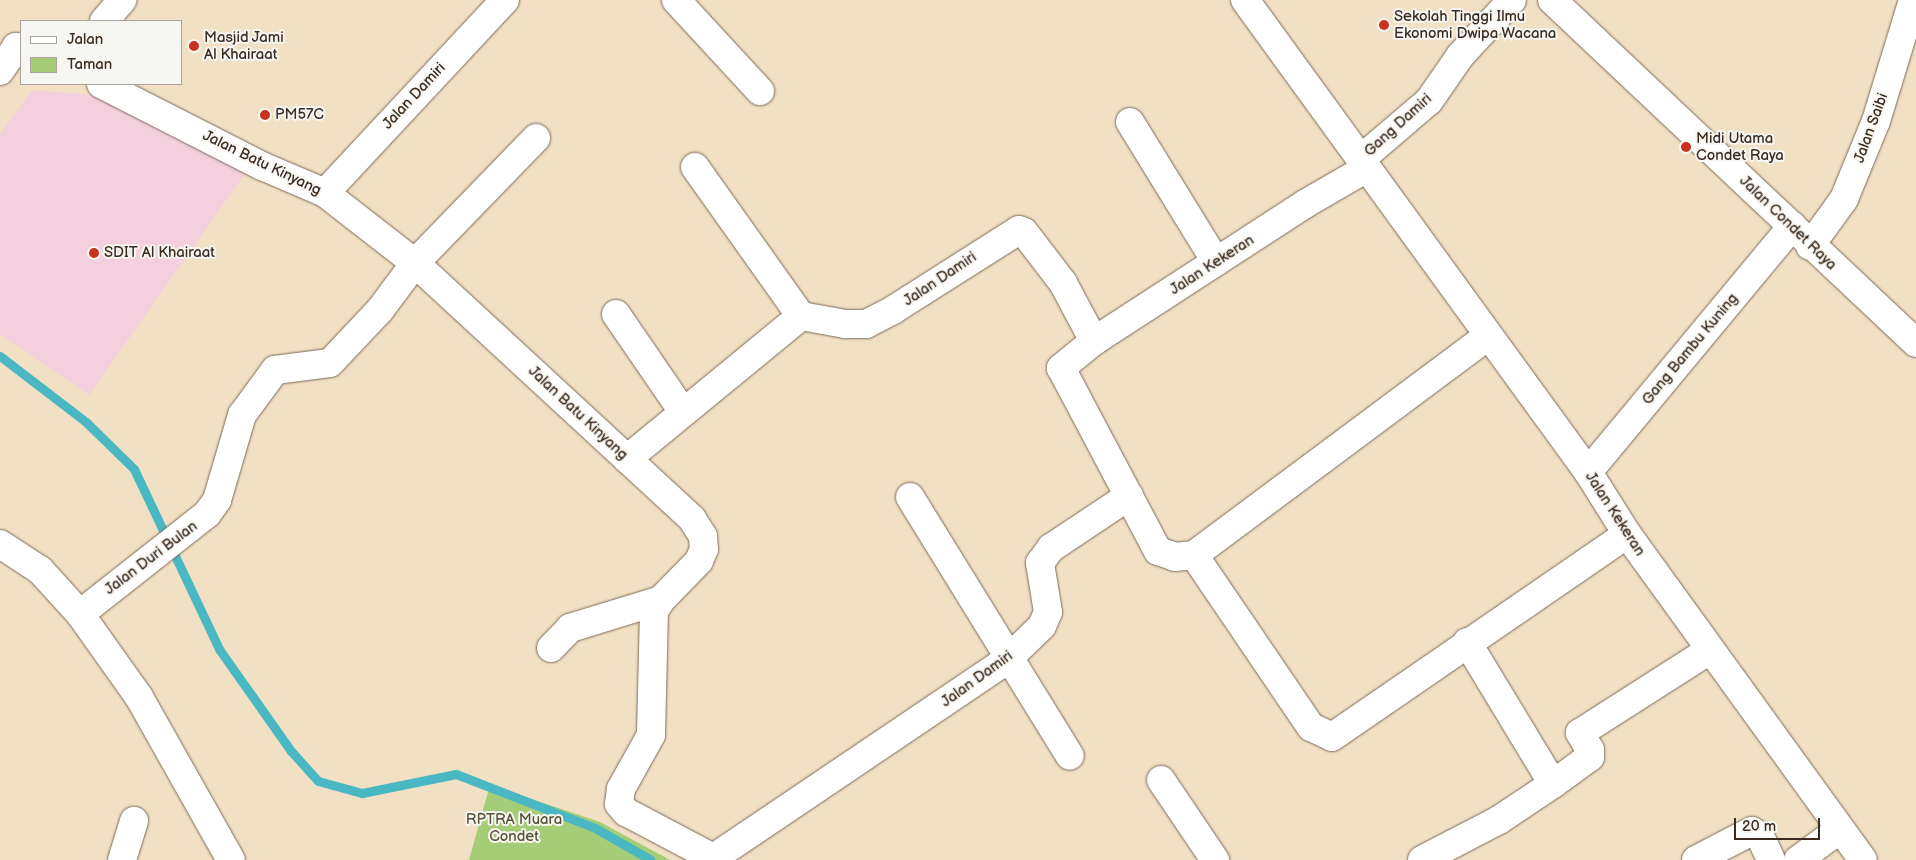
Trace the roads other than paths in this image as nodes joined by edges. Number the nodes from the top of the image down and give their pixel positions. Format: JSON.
{"nodes":[{"id":1,"x":122,"y":0,"type":"edge"},
{"id":2,"x":505,"y":0,"type":"edge"},
{"id":3,"x":676,"y":0,"type":"edge"},
{"id":4,"x":1245,"y":0,"type":"edge"},
{"id":5,"x":1512,"y":0,"type":"edge"},
{"id":6,"x":1552,"y":0,"type":"edge"},
{"id":7,"x":1913,"y":0,"type":"edge"},
{"id":8,"x":105,"y":20,"type":"edge"},
{"id":9,"x":13,"y":45,"type":"edge"},
{"id":10,"x":0,"y":71,"type":"edge"},
{"id":11,"x":103,"y":85,"type":"edge"},
{"id":12,"x":760,"y":91,"type":"dead end"},
{"id":13,"x":1130,"y":122,"type":"dead end"},
{"id":14,"x":536,"y":138,"type":"dead end"},
{"id":15,"x":1364,"y":163,"type":"junction"},
{"id":16,"x":694,"y":167,"type":"dead end"},
{"id":17,"x":325,"y":194,"type":"junction"},
{"id":18,"x":1792,"y":226,"type":"junction"},
{"id":19,"x":1810,"y":246,"type":"junction"},
{"id":20,"x":1216,"y":262,"type":"junction"},
{"id":21,"x":415,"y":263,"type":"junction"},
{"id":22,"x":616,"y":314,"type":"dead end"},
{"id":23,"x":801,"y":316,"type":"junction"},
{"id":24,"x":1488,"y":336,"type":"junction"},
{"id":25,"x":1094,"y":341,"type":"junction"},
{"id":26,"x":1916,"y":343,"type":"edge"},
{"id":27,"x":683,"y":412,"type":"junction"},
{"id":28,"x":627,"y":459,"type":"junction"},
{"id":29,"x":1588,"y":472,"type":"junction"},
{"id":30,"x":1129,"y":496,"type":"junction"},
{"id":31,"x":910,"y":497,"type":"dead end"},
{"id":32,"x":1627,"y":534,"type":"junction"},
{"id":33,"x":0,"y":544,"type":"edge"},
{"id":34,"x":1194,"y":555,"type":"junction"},
{"id":35,"x":661,"y":600,"type":"junction"},
{"id":36,"x":80,"y":614,"type":"junction"},
{"id":37,"x":1467,"y":642,"type":"junction"},
{"id":38,"x":551,"y":648,"type":"dead end"},
{"id":39,"x":1710,"y":650,"type":"junction"},
{"id":40,"x":1008,"y":659,"type":"junction"},
{"id":41,"x":1070,"y":756,"type":"dead end"},
{"id":42,"x":1161,"y":780,"type":"dead end"},
{"id":43,"x":1553,"y":784,"type":"junction"},
{"id":44,"x":134,"y":821,"type":"dead end"},
{"id":45,"x":1840,"y":829,"type":"junction"},
{"id":46,"x":716,"y":858,"type":"edge"},
{"id":47,"x":122,"y":860,"type":"edge"},
{"id":48,"x":231,"y":860,"type":"edge"},
{"id":49,"x":1215,"y":860,"type":"edge"},
{"id":50,"x":1422,"y":860,"type":"edge"},
{"id":51,"x":1696,"y":860,"type":"edge"},
{"id":52,"x":1771,"y":860,"type":"edge"},
{"id":53,"x":1798,"y":860,"type":"edge"},
{"id":54,"x":1864,"y":860,"type":"edge"}],
"edges":[{"from":1,"to":8,"type":"street"},
{"from":2,"to":17,"type":"street","name":"Jalan Damiri"},
{"from":3,"to":12,"type":"street"},
{"from":4,"to":15,"type":"street","name":"Jalan Kekeran"},
{"from":5,"to":15,"type":"street","name":"Gang Damiri"},
{"from":6,"to":18,"type":"street","name":"Jalan Condet Raya"},
{"from":7,"to":19,"type":"street","name":"Jalan Saibi"},
{"from":9,"to":10,"type":"street"},
{"from":11,"to":17,"type":"street","name":"Jalan Batu Kinyang"},
{"from":13,"to":20,"type":"street"},
{"from":14,"to":21,"type":"street","name":"Jalan Duri Bulan"},
{"from":15,"to":20,"type":"street","name":"Jalan Kekeran"},
{"from":15,"to":24,"type":"street","name":"Jalan Kekeran"},
{"from":16,"to":23,"type":"street"},
{"from":17,"to":21,"type":"street","name":"Jalan Batu Kinyang"},
{"from":18,"to":19,"type":"street","name":"Jalan Condet Raya"},
{"from":18,"to":29,"type":"street","name":"Gang Bambu Kuning"},
{"from":19,"to":26,"type":"street","name":"Jalan Condet Raya"},
{"from":20,"to":25,"type":"street","name":"Jalan Kekeran"},
{"from":21,"to":28,"type":"street","name":"Jalan Batu Kinyang"},
{"from":21,"to":36,"type":"street","name":"Jalan Duri Bulan"},
{"from":22,"to":27,"type":"street"},
{"from":23,"to":25,"type":"street","name":"Jalan Damiri"},
{"from":23,"to":27,"type":"street"},
{"from":24,"to":29,"type":"street","name":"Jalan Kekeran"},
{"from":24,"to":34,"type":"street"},
{"from":25,"to":30,"type":"street","name":"Jalan Kekeran"},
{"from":27,"to":28,"type":"street"},
{"from":28,"to":35,"type":"street","name":"Jalan Batu Kinyang"},
{"from":29,"to":32,"type":"street","name":"Jalan Kekeran"},
{"from":30,"to":34,"type":"street"},
{"from":30,"to":40,"type":"street","name":"Jalan Damiri"},
{"from":31,"to":40,"type":"street"},
{"from":32,"to":37,"type":"street"},
{"from":32,"to":39,"type":"street","name":"Jalan Kekeran"},
{"from":33,"to":36,"type":"street"},
{"from":34,"to":37,"type":"street"},
{"from":35,"to":38,"type":"street"},
{"from":35,"to":46,"type":"street","name":"Jalan Batu Kinyang"},
{"from":36,"to":48,"type":"street"},
{"from":37,"to":43,"type":"street"},
{"from":39,"to":43,"type":"street"},
{"from":39,"to":45,"type":"street","name":"Jalan Kekeran"},
{"from":40,"to":41,"type":"street"},
{"from":40,"to":46,"type":"street","name":"Jalan Damiri"},
{"from":42,"to":49,"type":"street"},
{"from":43,"to":50,"type":"street"},
{"from":44,"to":47,"type":"street"},
{"from":45,"to":53,"type":"street"},
{"from":45,"to":54,"type":"street","name":"Jalan Kekeran"},
{"from":51,"to":52,"type":"street"}]}
